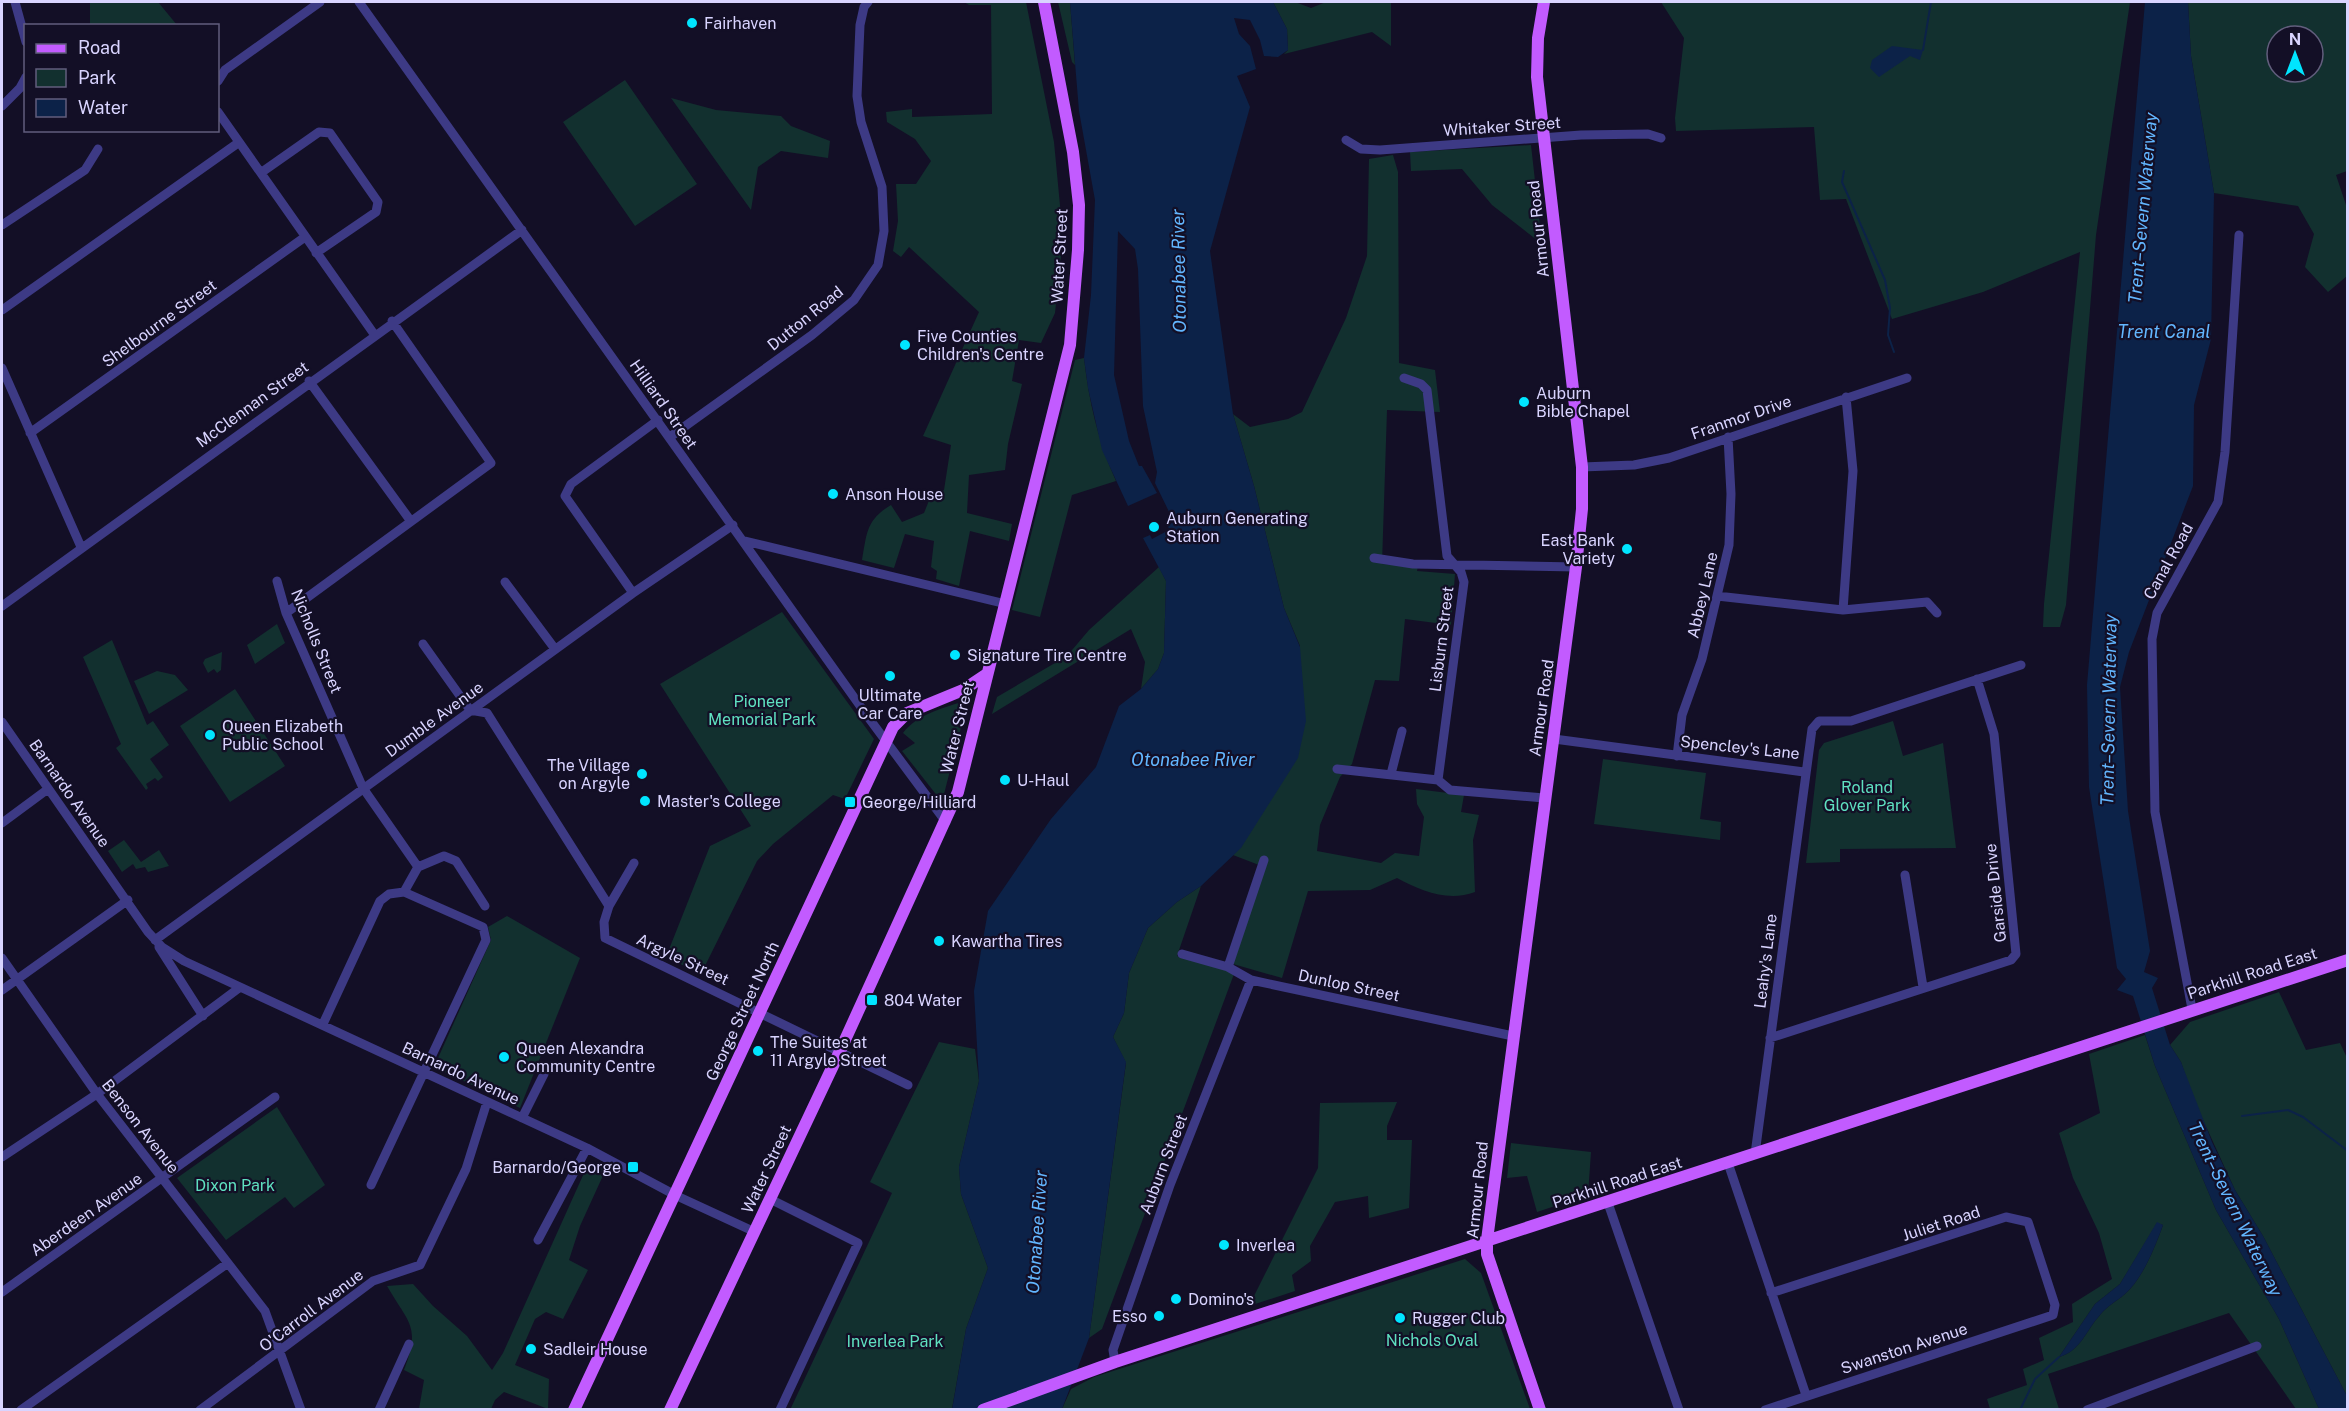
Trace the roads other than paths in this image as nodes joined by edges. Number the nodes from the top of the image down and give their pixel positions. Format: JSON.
{"nodes":[{"id":1,"x":15,"y":2,"type":"edge"},
{"id":2,"x":320,"y":2,"type":"edge"},
{"id":3,"x":359,"y":2,"type":"edge"},
{"id":4,"x":868,"y":2,"type":"edge"},
{"id":5,"x":1044,"y":2,"type":"edge"},
{"id":6,"x":1544,"y":2,"type":"edge"},
{"id":7,"x":24,"y":35,"type":"edge"},
{"id":8,"x":219,"y":79,"type":"edge"},
{"id":9,"x":24,"y":81,"type":"edge"},
{"id":10,"x":2,"y":105,"type":"edge"},
{"id":11,"x":219,"y":114,"type":"edge"},
{"id":12,"x":1661,"y":138,"type":"dead end"},
{"id":13,"x":1544,"y":139,"type":"junction"},
{"id":14,"x":1346,"y":140,"type":"dead end"},
{"id":15,"x":238,"y":143,"type":"junction"},
{"id":16,"x":98,"y":149,"type":"dead end"},
{"id":17,"x":262,"y":172,"type":"junction"},
{"id":18,"x":2,"y":225,"type":"edge"},
{"id":19,"x":522,"y":230,"type":"junction"},
{"id":20,"x":2239,"y":235,"type":"dead end"},
{"id":21,"x":305,"y":237,"type":"junction"},
{"id":22,"x":316,"y":253,"type":"junction"},
{"id":23,"x":2,"y":310,"type":"edge"},
{"id":24,"x":392,"y":321,"type":"junction"},
{"id":25,"x":374,"y":334,"type":"junction"},
{"id":26,"x":2,"y":368,"type":"edge"},
{"id":27,"x":1404,"y":378,"type":"dead end"},
{"id":28,"x":1907,"y":378,"type":"dead end"},
{"id":29,"x":309,"y":381,"type":"junction"},
{"id":30,"x":1846,"y":397,"type":"junction"},
{"id":31,"x":658,"y":420,"type":"junction"},
{"id":32,"x":30,"y":433,"type":"junction"},
{"id":33,"x":670,"y":437,"type":"junction"},
{"id":34,"x":1728,"y":437,"type":"junction"},
{"id":35,"x":1582,"y":467,"type":"junction"},
{"id":36,"x":410,"y":520,"type":"junction"},
{"id":37,"x":733,"y":525,"type":"junction"},
{"id":38,"x":745,"y":541,"type":"junction"},
{"id":39,"x":81,"y":547,"type":"junction"},
{"id":40,"x":1374,"y":558,"type":"dead end"},
{"id":41,"x":1455,"y":565,"type":"junction"},
{"id":42,"x":1576,"y":567,"type":"junction"},
{"id":43,"x":277,"y":581,"type":"dead end"},
{"id":44,"x":505,"y":582,"type":"dead end"},
{"id":45,"x":633,"y":593,"type":"junction"},
{"id":46,"x":1718,"y":596,"type":"junction"},
{"id":47,"x":1006,"y":604,"type":"junction"},
{"id":48,"x":2,"y":606,"type":"edge"},
{"id":49,"x":1844,"y":610,"type":"junction"},
{"id":50,"x":286,"y":613,"type":"junction"},
{"id":51,"x":1937,"y":613,"type":"dead end"},
{"id":52,"x":423,"y":644,"type":"dead end"},
{"id":53,"x":555,"y":649,"type":"junction"},
{"id":54,"x":2021,"y":664,"type":"dead end"},
{"id":55,"x":987,"y":674,"type":"junction"},
{"id":56,"x":1977,"y":679,"type":"junction"},
{"id":57,"x":963,"y":690,"type":"junction"},
{"id":58,"x":470,"y":710,"type":"junction"},
{"id":59,"x":977,"y":710,"type":"junction"},
{"id":60,"x":2,"y":722,"type":"edge"},
{"id":61,"x":1402,"y":731,"type":"dead end"},
{"id":62,"x":1554,"y":740,"type":"junction"},
{"id":63,"x":888,"y":742,"type":"junction"},
{"id":64,"x":1677,"y":756,"type":"junction"},
{"id":65,"x":1337,"y":769,"type":"dead end"},
{"id":66,"x":1804,"y":772,"type":"junction"},
{"id":67,"x":1391,"y":774,"type":"junction"},
{"id":68,"x":1438,"y":780,"type":"junction"},
{"id":69,"x":48,"y":789,"type":"junction"},
{"id":70,"x":363,"y":789,"type":"junction"},
{"id":71,"x":1544,"y":798,"type":"junction"},
{"id":72,"x":946,"y":822,"type":"junction"},
{"id":73,"x":2,"y":823,"type":"edge"},
{"id":74,"x":1264,"y":860,"type":"dead end"},
{"id":75,"x":634,"y":863,"type":"dead end"},
{"id":76,"x":418,"y":867,"type":"junction"},
{"id":77,"x":1905,"y":875,"type":"dead end"},
{"id":78,"x":405,"y":892,"type":"junction"},
{"id":79,"x":128,"y":900,"type":"junction"},
{"id":80,"x":485,"y":906,"type":"dead end"},
{"id":81,"x":609,"y":906,"type":"junction"},
{"id":82,"x":155,"y":940,"type":"junction"},
{"id":83,"x":1182,"y":954,"type":"dead end"},
{"id":84,"x":2,"y":958,"type":"edge"},
{"id":85,"x":2348,"y":960,"type":"edge"},
{"id":86,"x":1228,"y":967,"type":"junction"},
{"id":87,"x":17,"y":979,"type":"junction"},
{"id":88,"x":1251,"y":980,"type":"junction"},
{"id":89,"x":1923,"y":987,"type":"junction"},
{"id":90,"x":239,"y":988,"type":"junction"},
{"id":91,"x":2,"y":990,"type":"edge"},
{"id":92,"x":2192,"y":1010,"type":"junction"},
{"id":93,"x":760,"y":1012,"type":"junction"},
{"id":94,"x":203,"y":1016,"type":"junction"},
{"id":95,"x":323,"y":1024,"type":"junction"},
{"id":96,"x":1513,"y":1036,"type":"junction"},
{"id":97,"x":1770,"y":1038,"type":"junction"},
{"id":98,"x":840,"y":1051,"type":"junction"},
{"id":99,"x":423,"y":1074,"type":"junction"},
{"id":100,"x":544,"y":1074,"type":"dead end"},
{"id":101,"x":908,"y":1085,"type":"dead end"},
{"id":102,"x":97,"y":1094,"type":"junction"},
{"id":103,"x":275,"y":1096,"type":"dead end"},
{"id":104,"x":487,"y":1102,"type":"junction"},
{"id":105,"x":522,"y":1118,"type":"junction"},
{"id":106,"x":587,"y":1148,"type":"junction"},
{"id":107,"x":1755,"y":1154,"type":"junction"},
{"id":108,"x":2,"y":1157,"type":"edge"},
{"id":109,"x":1728,"y":1163,"type":"junction"},
{"id":110,"x":163,"y":1179,"type":"junction"},
{"id":111,"x":371,"y":1185,"type":"dead end"},
{"id":112,"x":674,"y":1194,"type":"junction"},
{"id":113,"x":770,"y":1199,"type":"junction"},
{"id":114,"x":1608,"y":1203,"type":"junction"},
{"id":115,"x":755,"y":1232,"type":"junction"},
{"id":116,"x":538,"y":1240,"type":"dead end"},
{"id":117,"x":1487,"y":1240,"type":"junction"},
{"id":118,"x":228,"y":1263,"type":"junction"},
{"id":119,"x":2,"y":1292,"type":"edge"},
{"id":120,"x":1771,"y":1293,"type":"junction"},
{"id":121,"x":2053,"y":1315,"type":"joint"},
{"id":122,"x":409,"y":1344,"type":"dead end"},
{"id":123,"x":2257,"y":1346,"type":"dead end"},
{"id":124,"x":280,"y":1352,"type":"junction"},
{"id":125,"x":1115,"y":1362,"type":"junction"},
{"id":126,"x":1806,"y":1395,"type":"junction"},
{"id":127,"x":2116,"y":1405,"type":"edge"},
{"id":128,"x":21,"y":1410,"type":"edge"},
{"id":129,"x":200,"y":1410,"type":"edge"},
{"id":130,"x":301,"y":1410,"type":"edge"},
{"id":131,"x":379,"y":1410,"type":"edge"},
{"id":132,"x":574,"y":1410,"type":"edge"},
{"id":133,"x":670,"y":1410,"type":"edge"},
{"id":134,"x":780,"y":1410,"type":"edge"},
{"id":135,"x":983,"y":1410,"type":"edge"},
{"id":136,"x":1540,"y":1410,"type":"edge"},
{"id":137,"x":1679,"y":1410,"type":"edge"},
{"id":138,"x":1765,"y":1410,"type":"edge"},
{"id":139,"x":2087,"y":1410,"type":"edge"}],
"edges":[{"from":1,"to":7,"type":"street"},
{"from":2,"to":8,"type":"street"},
{"from":3,"to":19,"type":"street","name":"Hilliard Street"},
{"from":4,"to":33,"type":"street","name":"Dutton Road"},
{"from":5,"to":47,"type":"main road","name":"Water Street"},
{"from":6,"to":13,"type":"main road","name":"Armour Road"},
{"from":9,"to":10,"type":"street"},
{"from":11,"to":15,"type":"street"},
{"from":12,"to":13,"type":"street","name":"Whitaker Street"},
{"from":13,"to":14,"type":"street","name":"Whitaker Street"},
{"from":13,"to":35,"type":"main road","name":"Armour Road"},
{"from":15,"to":17,"type":"street"},
{"from":15,"to":23,"type":"street"},
{"from":16,"to":18,"type":"street"},
{"from":17,"to":21,"type":"street"},
{"from":17,"to":22,"type":"street"},
{"from":19,"to":24,"type":"street","name":"McClennan Street"},
{"from":19,"to":31,"type":"street","name":"Hilliard Street"},
{"from":20,"to":92,"type":"street","name":"Canal Road"},
{"from":21,"to":22,"type":"street"},
{"from":21,"to":32,"type":"street","name":"Shelbourne Street"},
{"from":22,"to":25,"type":"street"},
{"from":24,"to":25,"type":"street","name":"McClennan Street"},
{"from":24,"to":36,"type":"street"},
{"from":25,"to":29,"type":"street","name":"McClennan Street"},
{"from":26,"to":32,"type":"street"},
{"from":27,"to":41,"type":"street","name":"Lisburn Street"},
{"from":28,"to":30,"type":"street","name":"Franmor Drive"},
{"from":29,"to":36,"type":"street"},
{"from":29,"to":39,"type":"street","name":"McClennan Street"},
{"from":30,"to":34,"type":"street","name":"Franmor Drive"},
{"from":30,"to":49,"type":"street"},
{"from":31,"to":33,"type":"street","name":"Hilliard Street"},
{"from":31,"to":45,"type":"street"},
{"from":32,"to":39,"type":"street"},
{"from":33,"to":37,"type":"street","name":"Hilliard Street"},
{"from":34,"to":35,"type":"street","name":"Franmor Drive"},
{"from":34,"to":46,"type":"street","name":"Abbey Lane"},
{"from":35,"to":42,"type":"main road","name":"Armour Road"},
{"from":36,"to":50,"type":"street"},
{"from":37,"to":38,"type":"street","name":"Hilliard Street"},
{"from":37,"to":45,"type":"street","name":"Dumble Avenue"},
{"from":38,"to":47,"type":"street"},
{"from":38,"to":63,"type":"street","name":"Hilliard Street"},
{"from":39,"to":48,"type":"street","name":"McClennan Street"},
{"from":40,"to":41,"type":"street"},
{"from":41,"to":42,"type":"street"},
{"from":41,"to":68,"type":"street","name":"Lisburn Street"},
{"from":42,"to":62,"type":"main road","name":"Armour Road"},
{"from":43,"to":50,"type":"street","name":"Nicholls Street"},
{"from":44,"to":53,"type":"street"},
{"from":45,"to":53,"type":"street","name":"Dumble Avenue"},
{"from":46,"to":49,"type":"street"},
{"from":46,"to":64,"type":"street","name":"Abbey Lane"},
{"from":47,"to":55,"type":"main road","name":"Water Street"},
{"from":49,"to":51,"type":"street"},
{"from":50,"to":70,"type":"street","name":"Nicholls Street"},
{"from":52,"to":58,"type":"street"},
{"from":53,"to":58,"type":"street","name":"Dumble Avenue"},
{"from":54,"to":56,"type":"street","name":"Spencley's Lane"},
{"from":55,"to":57,"type":"main road","name":"George Street North"},
{"from":55,"to":59,"type":"main road","name":"Water Street"},
{"from":56,"to":66,"type":"street","name":"Spencley's Lane"},
{"from":56,"to":89,"type":"street","name":"Garside Drive"},
{"from":57,"to":59,"type":"main road"},
{"from":57,"to":63,"type":"main road","name":"George Street North"},
{"from":58,"to":70,"type":"street","name":"Dumble Avenue"},
{"from":58,"to":81,"type":"street"},
{"from":59,"to":72,"type":"main road","name":"Water Street"},
{"from":60,"to":69,"type":"street","name":"Barnardo Avenue"},
{"from":61,"to":67,"type":"street"},
{"from":62,"to":64,"type":"street","name":"Spencley's Lane"},
{"from":62,"to":71,"type":"main road","name":"Armour Road"},
{"from":63,"to":72,"type":"street","name":"Hilliard Street"},
{"from":63,"to":93,"type":"main road","name":"George Street North"},
{"from":64,"to":66,"type":"street","name":"Spencley's Lane"},
{"from":65,"to":67,"type":"street"},
{"from":66,"to":97,"type":"street","name":"Leahy's Lane"},
{"from":67,"to":68,"type":"street"},
{"from":68,"to":71,"type":"street"},
{"from":69,"to":73,"type":"street"},
{"from":69,"to":79,"type":"street","name":"Barnardo Avenue"},
{"from":70,"to":76,"type":"street","name":"Nicholls Street"},
{"from":70,"to":82,"type":"street","name":"Dumble Avenue"},
{"from":71,"to":96,"type":"main road","name":"Armour Road"},
{"from":72,"to":98,"type":"main road","name":"Water Street"},
{"from":74,"to":86,"type":"street"},
{"from":75,"to":81,"type":"street","name":"Argyle Street"},
{"from":76,"to":78,"type":"street"},
{"from":76,"to":80,"type":"street"},
{"from":77,"to":89,"type":"street"},
{"from":78,"to":95,"type":"street"},
{"from":78,"to":99,"type":"street"},
{"from":79,"to":82,"type":"street","name":"Barnardo Avenue"},
{"from":79,"to":87,"type":"street"},
{"from":81,"to":93,"type":"street","name":"Argyle Street"},
{"from":82,"to":90,"type":"street","name":"Barnardo Avenue"},
{"from":82,"to":94,"type":"street","name":"Barnardo Avenue"},
{"from":83,"to":86,"type":"street","name":"Dunlop Street"},
{"from":84,"to":87,"type":"street","name":"Benson Avenue"},
{"from":85,"to":92,"type":"main road","name":"Parkhill Road East"},
{"from":86,"to":88,"type":"street","name":"Dunlop Street"},
{"from":87,"to":91,"type":"street"},
{"from":87,"to":102,"type":"street","name":"Benson Avenue"},
{"from":88,"to":96,"type":"street","name":"Dunlop Street"},
{"from":88,"to":125,"type":"street","name":"Auburn Street"},
{"from":89,"to":97,"type":"street","name":"Garside Drive"},
{"from":90,"to":94,"type":"street"},
{"from":90,"to":95,"type":"street","name":"Barnardo Avenue"},
{"from":92,"to":107,"type":"main road","name":"Parkhill Road East"},
{"from":93,"to":98,"type":"street","name":"Argyle Street"},
{"from":93,"to":112,"type":"main road","name":"George Street North"},
{"from":94,"to":102,"type":"street"},
{"from":95,"to":99,"type":"street","name":"Barnardo Avenue"},
{"from":96,"to":117,"type":"main road","name":"Armour Road"},
{"from":97,"to":107,"type":"street","name":"Leahy's Lane"},
{"from":98,"to":101,"type":"street","name":"Argyle Street"},
{"from":98,"to":113,"type":"main road","name":"Water Street"},
{"from":99,"to":104,"type":"street","name":"Barnardo Avenue"},
{"from":99,"to":111,"type":"street"},
{"from":100,"to":105,"type":"street"},
{"from":102,"to":108,"type":"street"},
{"from":102,"to":110,"type":"street","name":"Benson Avenue"},
{"from":103,"to":110,"type":"street","name":"Aberdeen Avenue"},
{"from":104,"to":105,"type":"street","name":"Barnardo Avenue"},
{"from":104,"to":124,"type":"street","name":"O'Carroll Avenue"},
{"from":105,"to":106,"type":"street","name":"Barnardo Avenue"},
{"from":106,"to":112,"type":"street","name":"Barnardo Avenue"},
{"from":106,"to":116,"type":"street"},
{"from":107,"to":109,"type":"main road","name":"Parkhill Road East"},
{"from":109,"to":114,"type":"main road","name":"Parkhill Road East"},
{"from":109,"to":120,"type":"street"},
{"from":110,"to":118,"type":"street","name":"Benson Avenue"},
{"from":110,"to":119,"type":"street","name":"Aberdeen Avenue"},
{"from":112,"to":115,"type":"street","name":"Barnardo Avenue"},
{"from":112,"to":132,"type":"main road","name":"George Street North"},
{"from":113,"to":115,"type":"main road","name":"Water Street"},
{"from":113,"to":134,"type":"street"},
{"from":114,"to":117,"type":"main road","name":"Parkhill Road East"},
{"from":114,"to":137,"type":"street"},
{"from":115,"to":133,"type":"main road","name":"Water Street"},
{"from":117,"to":125,"type":"main road","name":"Parkhill Road East"},
{"from":117,"to":136,"type":"main road","name":"Armour Road"},
{"from":118,"to":124,"type":"street","name":"Benson Avenue"},
{"from":118,"to":128,"type":"street"},
{"from":120,"to":121,"type":"street","name":"Juliet Road"},
{"from":120,"to":126,"type":"street"},
{"from":121,"to":126,"type":"street","name":"Swanston Avenue"},
{"from":122,"to":131,"type":"street"},
{"from":123,"to":127,"type":"street"},
{"from":124,"to":129,"type":"street","name":"O'Carroll Avenue"},
{"from":124,"to":130,"type":"street","name":"Benson Avenue"},
{"from":125,"to":135,"type":"main road","name":"Parkhill Road East"},
{"from":126,"to":138,"type":"street","name":"Swanston Avenue"},
{"from":127,"to":139,"type":"street"}]}
